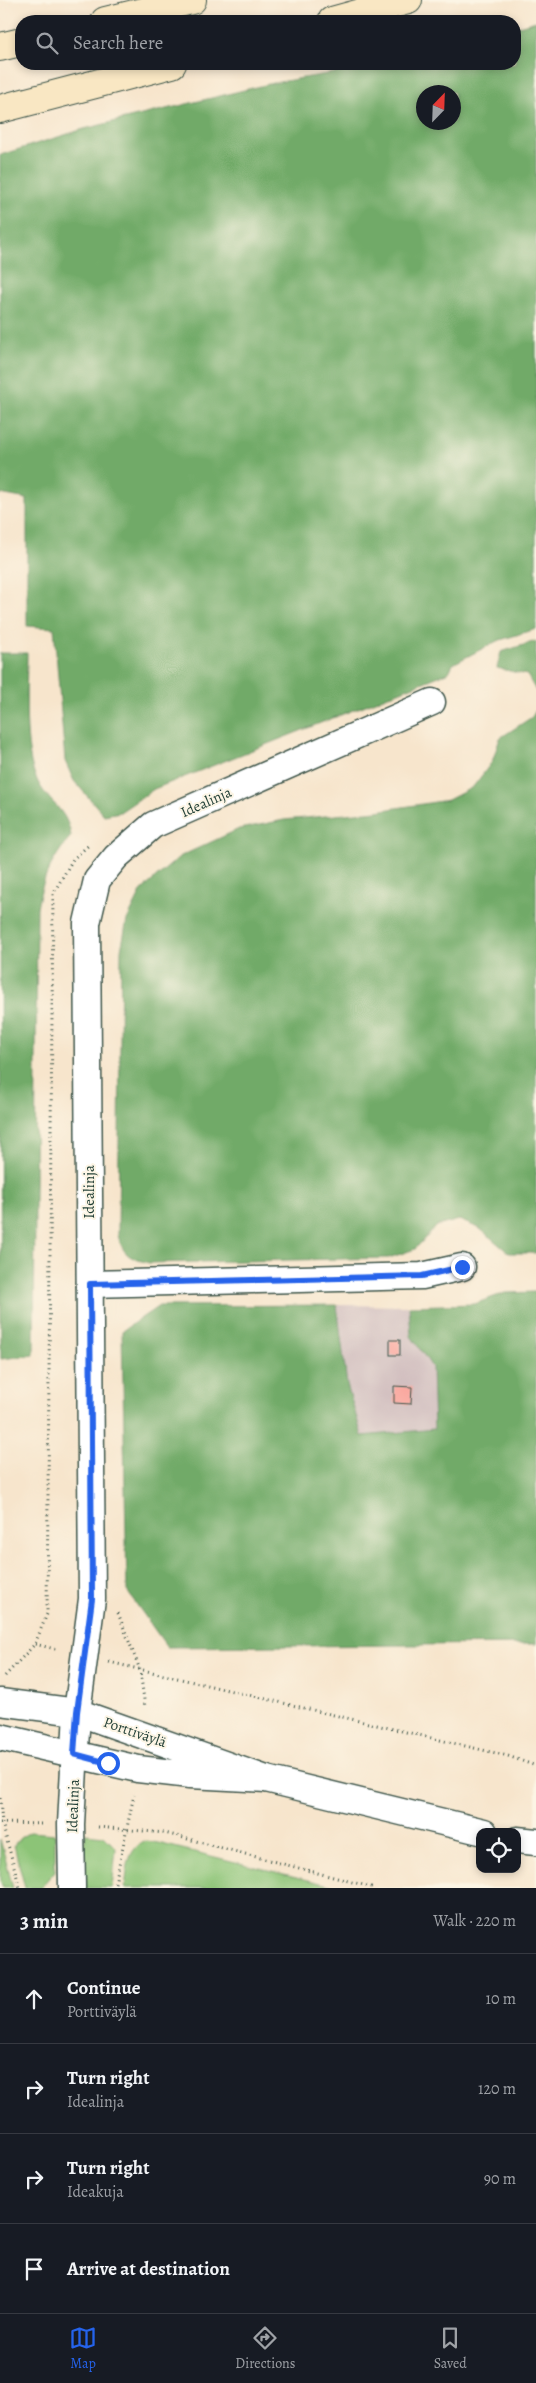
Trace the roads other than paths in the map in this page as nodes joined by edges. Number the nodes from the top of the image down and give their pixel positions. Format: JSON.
{"nodes":[{"id":1,"x":192,"y":0,"type":"edge"},
{"id":2,"x":408,"y":0,"type":"edge"},
{"id":3,"x":131,"y":15,"type":"edge"},
{"id":4,"x":354,"y":15,"type":"edge"},
{"id":5,"x":15,"y":43,"type":"edge"},
{"id":6,"x":0,"y":47,"type":"edge"},
{"id":7,"x":149,"y":70,"type":"edge"},
{"id":8,"x":0,"y":109,"type":"edge"},
{"id":9,"x":432,"y":702,"type":"dead end"},
{"id":10,"x":462,"y":1267,"type":"dead end"},
{"id":11,"x":90,"y":1284,"type":"junction"},
{"id":12,"x":1,"y":1690,"type":"edge"},
{"id":13,"x":77,"y":1712,"type":"junction"},
{"id":14,"x":0,"y":1737,"type":"edge"},
{"id":15,"x":74,"y":1754,"type":"junction"},
{"id":16,"x":266,"y":1780,"type":"junction"},
{"id":17,"x":476,"y":1830,"type":"edge"},
{"id":18,"x":521,"y":1840,"type":"edge"},
{"id":19,"x":536,"y":1842,"type":"edge"},
{"id":20,"x":72,"y":1888,"type":"edge"}],
"edges":[{"from":1,"to":3,"type":"main road"},
{"from":2,"to":4,"type":"main road"},
{"from":5,"to":6,"type":"main road"},
{"from":7,"to":8,"type":"main road"},
{"from":9,"to":11,"type":"street","name":"Idealinja"},
{"from":10,"to":11,"type":"street"},
{"from":11,"to":13,"type":"street","name":"Idealinja"},
{"from":12,"to":13,"type":"street","name":"Porttiväylä"},
{"from":13,"to":15,"type":"street","name":"Idealinja"},
{"from":13,"to":16,"type":"street","name":"Porttiväylä"},
{"from":14,"to":15,"type":"street","name":"Porttiväylä"},
{"from":15,"to":16,"type":"street","name":"Porttiväylä"},
{"from":15,"to":20,"type":"street","name":"Idealinja"},
{"from":16,"to":17,"type":"street","name":"Porttiväylä"},
{"from":18,"to":19,"type":"street"}]}
